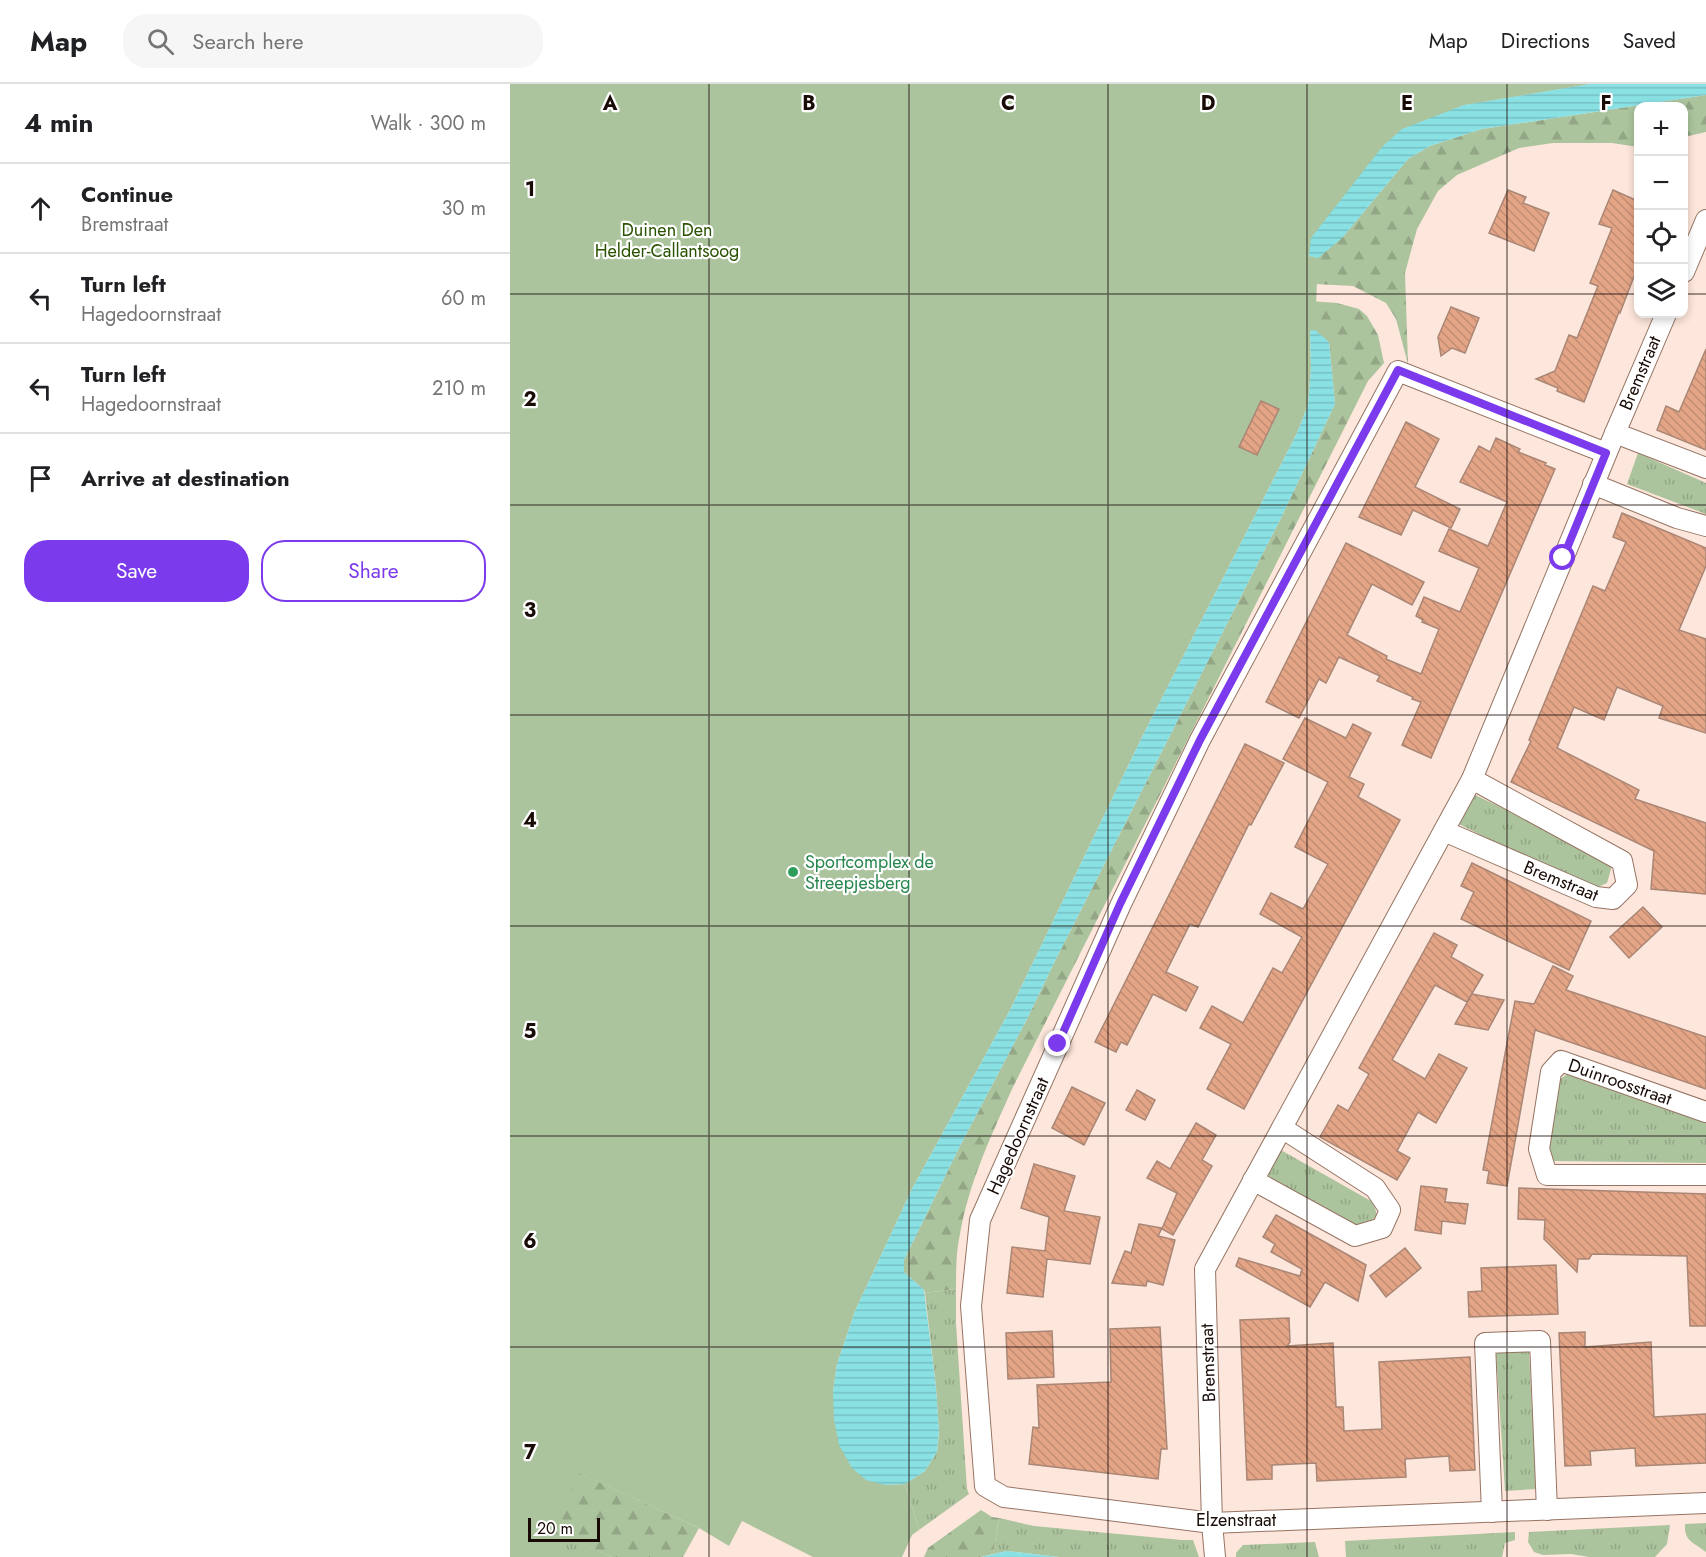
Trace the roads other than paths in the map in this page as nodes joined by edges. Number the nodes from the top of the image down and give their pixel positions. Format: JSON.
{"nodes":[{"id":1,"x":1706,"y":220,"type":"edge"},
{"id":2,"x":1687,"y":264,"type":"edge"},
{"id":3,"x":1664,"y":318,"type":"edge"},
{"id":4,"x":1615,"y":433,"type":"junction"},
{"id":5,"x":1606,"y":453,"type":"junction"},
{"id":6,"x":1706,"y":468,"type":"edge"},
{"id":7,"x":1593,"y":484,"type":"junction"},
{"id":8,"x":1706,"y":526,"type":"edge"},
{"id":9,"x":1472,"y":779,"type":"junction"},
{"id":10,"x":1444,"y":831,"type":"junction"},
{"id":11,"x":1706,"y":1112,"type":"edge"},
{"id":12,"x":1282,"y":1128,"type":"junction"},
{"id":13,"x":1706,"y":1175,"type":"edge"},
{"id":14,"x":1253,"y":1180,"type":"junction"},
{"id":15,"x":985,"y":1485,"type":"joint"},
{"id":16,"x":1706,"y":1503,"type":"edge"},
{"id":17,"x":1547,"y":1510,"type":"junction"},
{"id":18,"x":1492,"y":1512,"type":"junction"},
{"id":19,"x":1212,"y":1523,"type":"junction"},
{"id":20,"x":1215,"y":1557,"type":"edge"}],
"edges":[{"from":1,"to":2,"type":"street"},
{"from":3,"to":4,"type":"street","name":"Bremstraat"},
{"from":4,"to":5,"type":"street","name":"Bremstraat"},
{"from":4,"to":6,"type":"street","name":"Bremstraat"},
{"from":5,"to":7,"type":"street","name":"Bremstraat"},
{"from":5,"to":15,"type":"street","name":"Hagedoornstraat"},
{"from":7,"to":8,"type":"street"},
{"from":7,"to":9,"type":"street","name":"Bremstraat"},
{"from":9,"to":10,"type":"street","name":"Bremstraat"},
{"from":9,"to":10,"type":"street","name":"Bremstraat"},
{"from":10,"to":12,"type":"street","name":"Bremstraat"},
{"from":11,"to":13,"type":"street","name":"Duinroosstraat"},
{"from":12,"to":14,"type":"street","name":"Bremstraat"},
{"from":12,"to":14,"type":"street"},
{"from":14,"to":19,"type":"street","name":"Bremstraat"},
{"from":15,"to":19,"type":"street","name":"Elzenstraat"},
{"from":16,"to":17,"type":"street","name":"Elzenstraat"},
{"from":17,"to":18,"type":"street","name":"Elzenstraat"},
{"from":17,"to":18,"type":"street"},
{"from":18,"to":19,"type":"street","name":"Elzenstraat"},
{"from":19,"to":20,"type":"street","name":"Bremstraat"}]}
